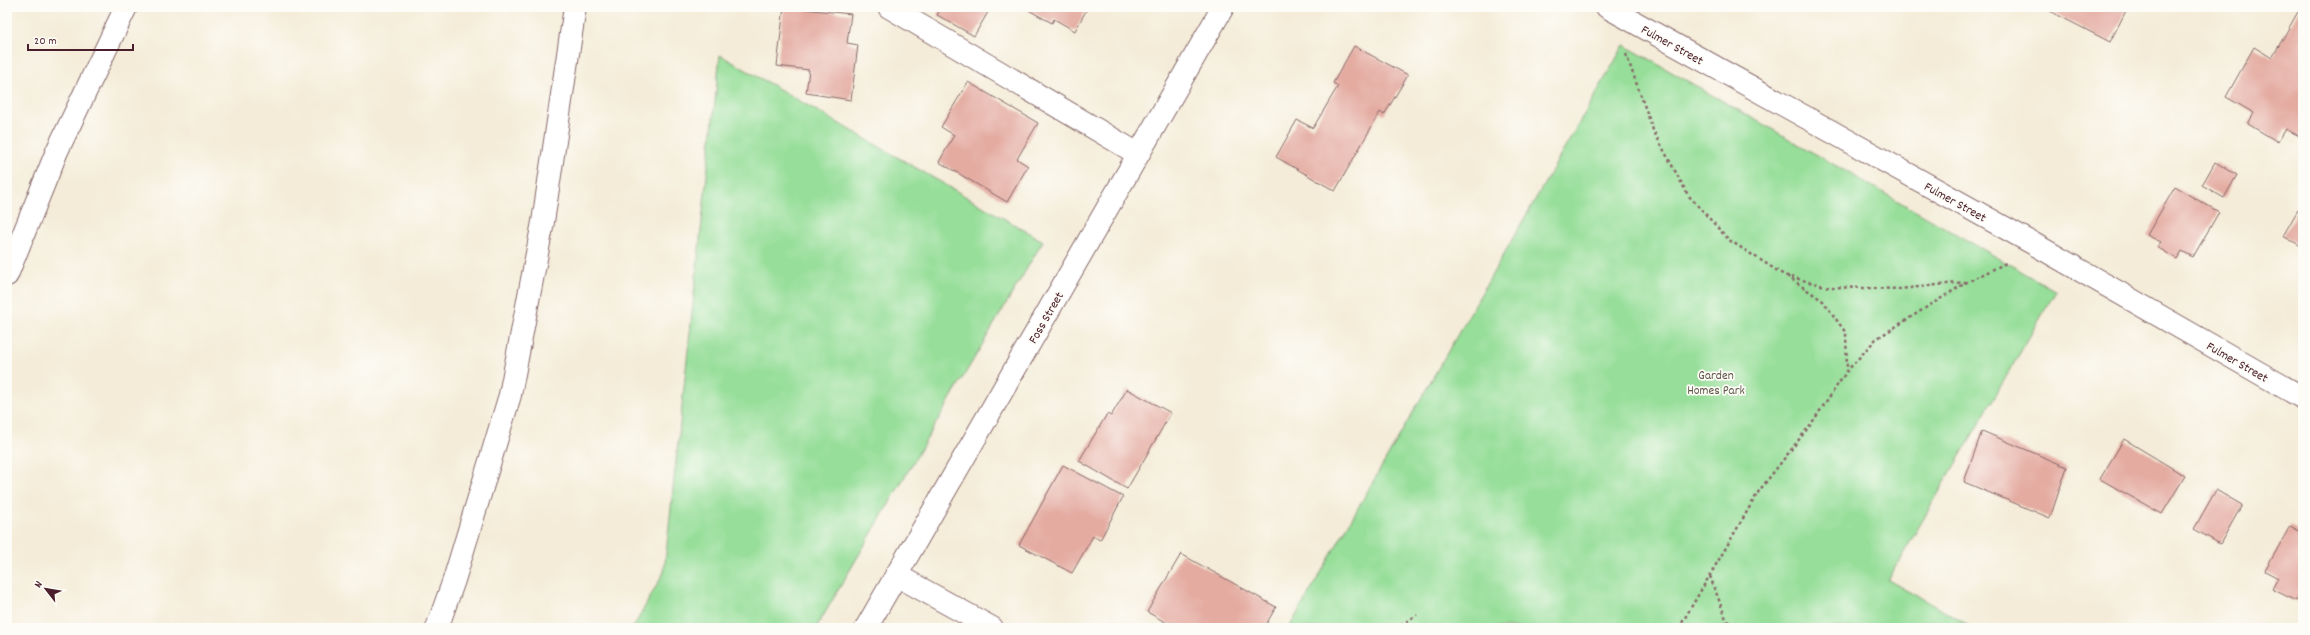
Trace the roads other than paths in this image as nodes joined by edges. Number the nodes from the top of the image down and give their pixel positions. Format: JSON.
{"nodes":[{"id":1,"x":126,"y":7,"type":"edge"},
{"id":2,"x":575,"y":7,"type":"edge"},
{"id":3,"x":889,"y":7,"type":"edge"},
{"id":4,"x":1223,"y":7,"type":"edge"},
{"id":5,"x":1607,"y":7,"type":"edge"},
{"id":6,"x":1138,"y":154,"type":"junction"},
{"id":7,"x":7,"y":275,"type":"edge"},
{"id":8,"x":2303,"y":398,"type":"edge"},
{"id":9,"x":896,"y":575,"type":"junction"},
{"id":10,"x":437,"y":628,"type":"edge"},
{"id":11,"x":866,"y":628,"type":"edge"},
{"id":12,"x":992,"y":628,"type":"edge"}],
"edges":[{"from":1,"to":7,"type":"main road"},
{"from":2,"to":10,"type":"main road"},
{"from":3,"to":6,"type":"main road"},
{"from":4,"to":6,"type":"main road","name":"Foss Street"},
{"from":5,"to":8,"type":"main road","name":"Fulmer Street"},
{"from":6,"to":9,"type":"main road","name":"Foss Street"},
{"from":9,"to":11,"type":"main road","name":"Foss Street"},
{"from":9,"to":12,"type":"main road"}]}
